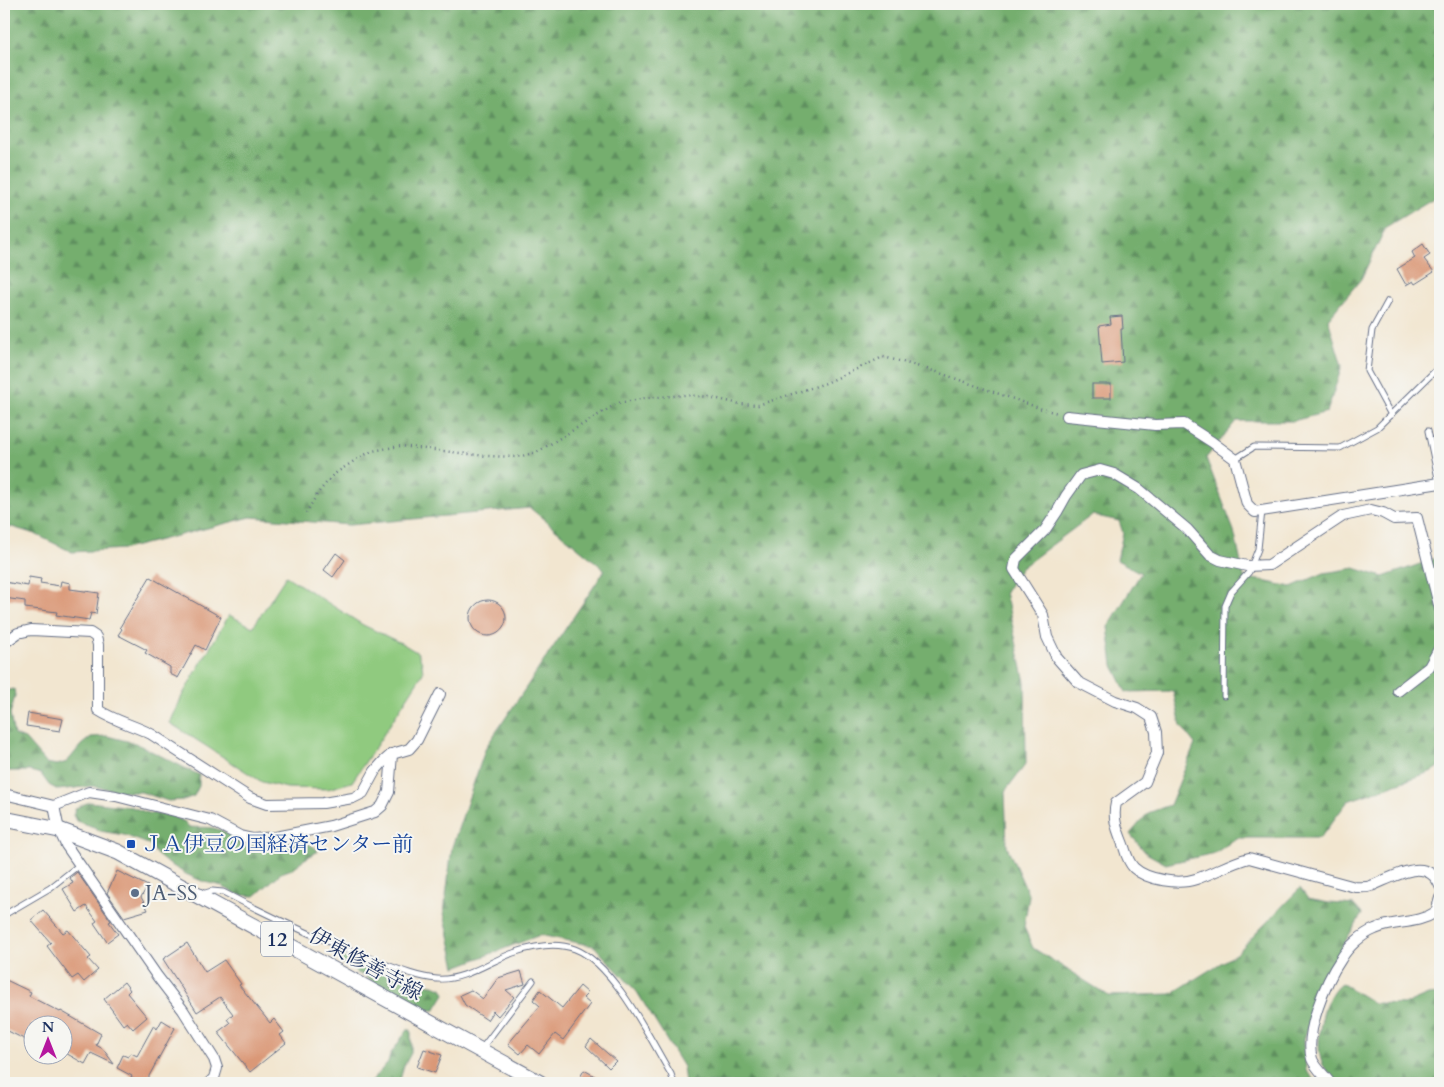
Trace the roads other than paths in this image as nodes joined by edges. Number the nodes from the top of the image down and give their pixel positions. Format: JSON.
{"nodes":[{"id":1,"x":1388,"y":300,"type":"dead end"},
{"id":2,"x":1440,"y":366,"type":"edge"},
{"id":3,"x":1391,"y":414,"type":"junction"},
{"id":4,"x":1067,"y":416,"type":"road end"},
{"id":5,"x":1428,"y":432,"type":"dead end"},
{"id":6,"x":1235,"y":459,"type":"junction"},
{"id":7,"x":1440,"y":483,"type":"edge"},
{"id":8,"x":1262,"y":511,"type":"junction"},
{"id":9,"x":1251,"y":566,"type":"junction"},
{"id":10,"x":1440,"y":609,"type":"edge"},
{"id":11,"x":4,"y":643,"type":"edge"},
{"id":12,"x":1440,"y":647,"type":"edge"},
{"id":13,"x":1398,"y":691,"type":"dead end"},
{"id":14,"x":440,"y":694,"type":"dead end"},
{"id":15,"x":1224,"y":696,"type":"dead end"},
{"id":16,"x":392,"y":754,"type":"junction"},
{"id":17,"x":4,"y":794,"type":"edge"},
{"id":18,"x":54,"y":806,"type":"junction"},
{"id":19,"x":4,"y":819,"type":"edge"},
{"id":20,"x":59,"y":830,"type":"junction"},
{"id":21,"x":79,"y":865,"type":"junction"},
{"id":22,"x":1440,"y":886,"type":"edge"},
{"id":23,"x":197,"y":895,"type":"junction"},
{"id":24,"x":1440,"y":898,"type":"edge"},
{"id":25,"x":4,"y":915,"type":"edge"},
{"id":26,"x":533,"y":981,"type":"dead end"},
{"id":27,"x":481,"y":1051,"type":"junction"},
{"id":28,"x":210,"y":1083,"type":"edge"},
{"id":29,"x":540,"y":1083,"type":"edge"},
{"id":30,"x":674,"y":1083,"type":"edge"},
{"id":31,"x":1330,"y":1083,"type":"edge"}],
"edges":[{"from":1,"to":3,"type":"lane"},
{"from":2,"to":3,"type":"lane"},
{"from":3,"to":6,"type":"lane"},
{"from":4,"to":6,"type":"street"},
{"from":5,"to":7,"type":"lane"},
{"from":6,"to":8,"type":"street"},
{"from":7,"to":8,"type":"street"},
{"from":8,"to":9,"type":"lane"},
{"from":9,"to":10,"type":"street"},
{"from":9,"to":15,"type":"lane"},
{"from":9,"to":22,"type":"street"},
{"from":11,"to":16,"type":"street"},
{"from":12,"to":13,"type":"street"},
{"from":14,"to":16,"type":"street"},
{"from":16,"to":18,"type":"street"},
{"from":17,"to":18,"type":"street"},
{"from":18,"to":20,"type":"street"},
{"from":19,"to":20,"type":"main road","name":"伊東修善寺線","number":"12"},
{"from":20,"to":21,"type":"street"},
{"from":20,"to":23,"type":"main road","name":"伊東修善寺線","number":"12"},
{"from":21,"to":25,"type":"lane"},
{"from":21,"to":28,"type":"street"},
{"from":23,"to":27,"type":"main road","name":"伊東修善寺線","number":"12"},
{"from":23,"to":30,"type":"lane"},
{"from":24,"to":31,"type":"street"},
{"from":26,"to":27,"type":"lane"},
{"from":27,"to":29,"type":"main road","name":"伊東修善寺線","number":"12"}]}
